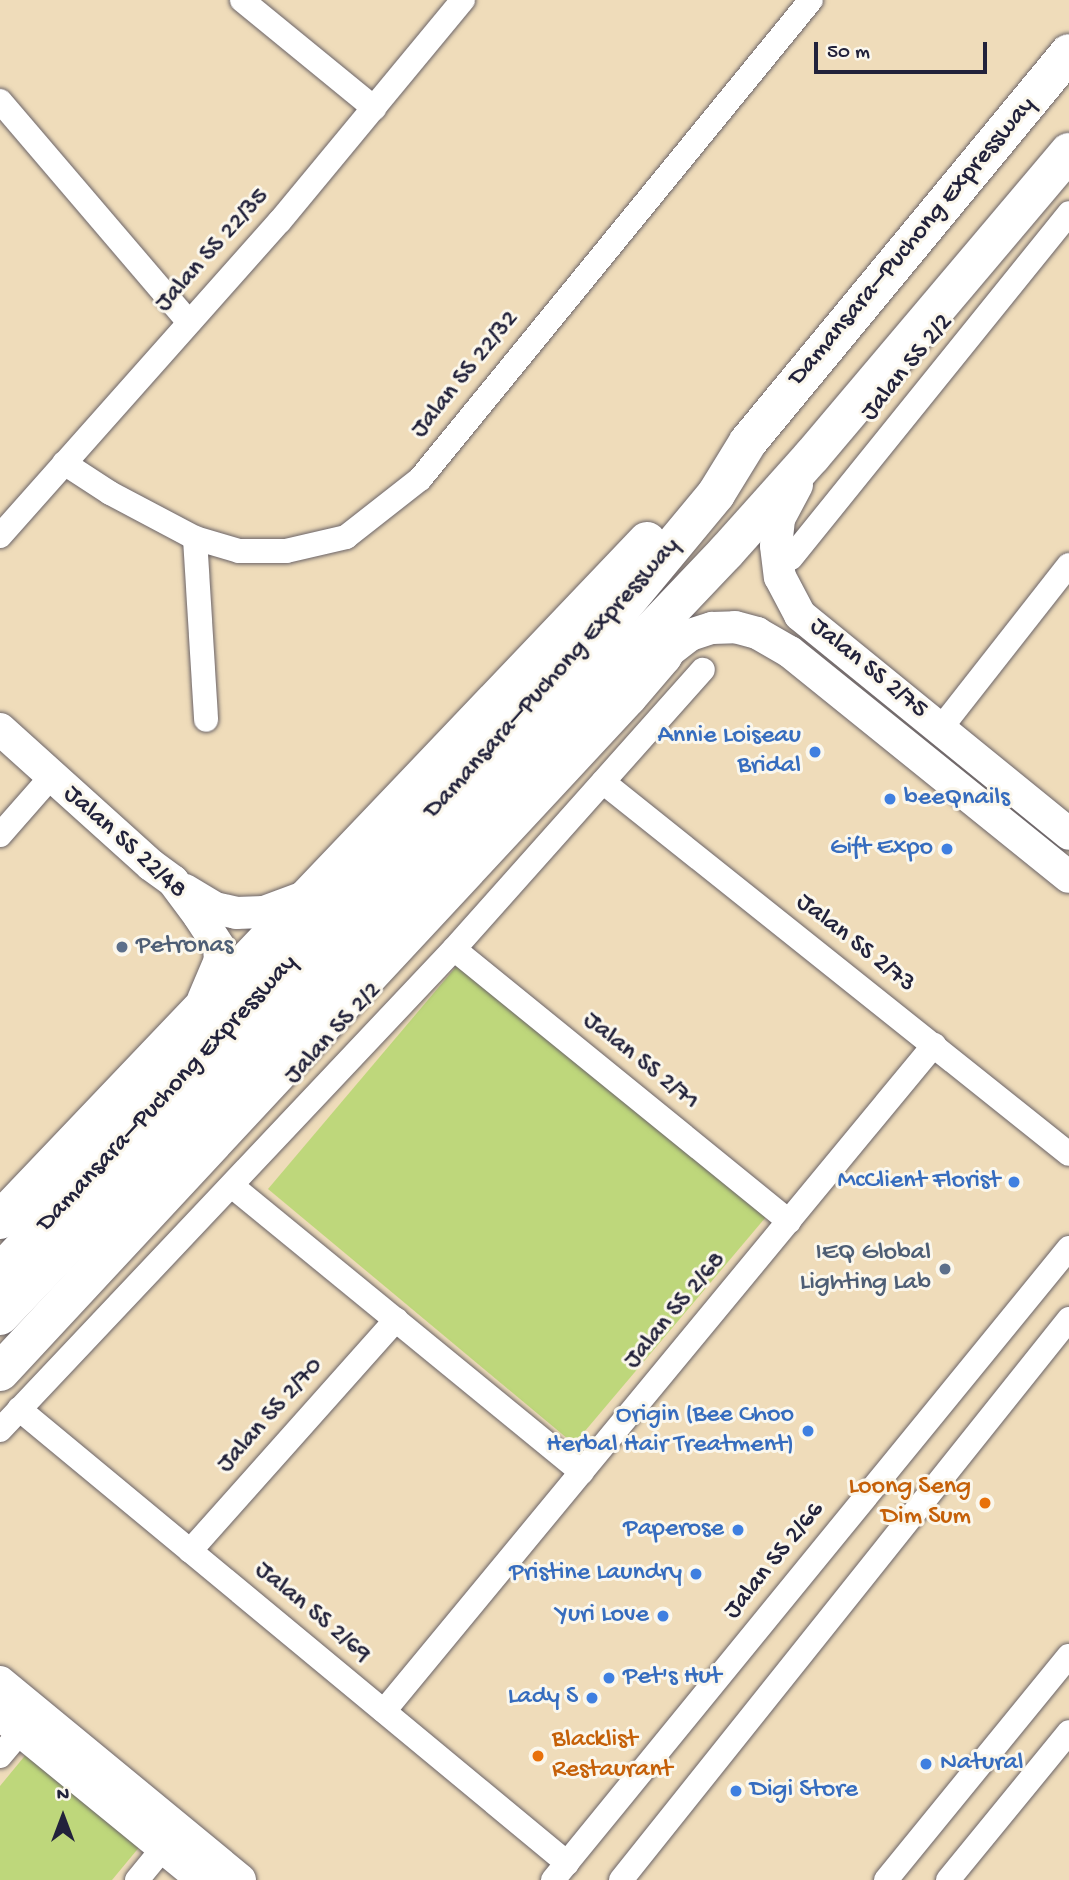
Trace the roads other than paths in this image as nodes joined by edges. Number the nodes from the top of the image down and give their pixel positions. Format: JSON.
{"nodes":[{"id":1,"x":242,"y":0,"type":"edge"},
{"id":2,"x":463,"y":0,"type":"edge"},
{"id":3,"x":811,"y":0,"type":"edge"},
{"id":4,"x":1069,"y":53,"type":"edge"},
{"id":5,"x":0,"y":101,"type":"edge"},
{"id":6,"x":374,"y":108,"type":"junction"},
{"id":7,"x":1069,"y":152,"type":"edge"},
{"id":8,"x":1069,"y":213,"type":"edge"},
{"id":9,"x":189,"y":322,"type":"junction"},
{"id":10,"x":748,"y":442,"type":"junction"},
{"id":11,"x":812,"y":456,"type":"junction"},
{"id":12,"x":64,"y":463,"type":"junction"},
{"id":13,"x":5,"y":517,"type":"edge"},
{"id":14,"x":195,"y":538,"type":"junction"},
{"id":15,"x":727,"y":551,"type":"junction"},
{"id":16,"x":791,"y":558,"type":"dead end"},
{"id":17,"x":1069,"y":565,"type":"edge"},
{"id":18,"x":663,"y":656,"type":"junction"},
{"id":19,"x":703,"y":670,"type":"dead end"},
{"id":20,"x":565,"y":698,"type":"junction"},
{"id":21,"x":206,"y":720,"type":"dead end"},
{"id":22,"x":941,"y":728,"type":"junction"},
{"id":23,"x":0,"y":729,"type":"edge"},
{"id":24,"x":51,"y":777,"type":"junction"},
{"id":25,"x":603,"y":782,"type":"junction"},
{"id":26,"x":1069,"y":834,"type":"edge"},
{"id":27,"x":0,"y":835,"type":"edge"},
{"id":28,"x":1069,"y":877,"type":"edge"},
{"id":29,"x":173,"y":881,"type":"junction"},
{"id":30,"x":311,"y":894,"type":"junction"},
{"id":31,"x":454,"y":949,"type":"junction"},
{"id":32,"x":197,"y":1011,"type":"junction"},
{"id":33,"x":934,"y":1045,"type":"junction"},
{"id":34,"x":1069,"y":1154,"type":"edge"},
{"id":35,"x":232,"y":1186,"type":"junction"},
{"id":36,"x":0,"y":1220,"type":"edge"},
{"id":37,"x":789,"y":1221,"type":"junction"},
{"id":38,"x":1067,"y":1254,"type":"edge"},
{"id":39,"x":0,"y":1273,"type":"edge"},
{"id":40,"x":0,"y":1316,"type":"edge"},
{"id":41,"x":396,"y":1320,"type":"junction"},
{"id":42,"x":1065,"y":1329,"type":"edge"},
{"id":43,"x":0,"y":1372,"type":"edge"},
{"id":44,"x":19,"y":1409,"type":"junction"},
{"id":45,"x":0,"y":1430,"type":"edge"},
{"id":46,"x":582,"y":1472,"type":"junction"},
{"id":47,"x":190,"y":1551,"type":"junction"},
{"id":48,"x":1069,"y":1656,"type":"edge"},
{"id":49,"x":0,"y":1682,"type":"edge"},
{"id":50,"x":384,"y":1711,"type":"junction"},
{"id":51,"x":10,"y":1722,"type":"edge"},
{"id":52,"x":1069,"y":1732,"type":"edge"},
{"id":53,"x":0,"y":1756,"type":"edge"},
{"id":54,"x":171,"y":1838,"type":"junction"},
{"id":55,"x":560,"y":1871,"type":"edge"},
{"id":56,"x":137,"y":1880,"type":"edge"},
{"id":57,"x":203,"y":1880,"type":"edge"},
{"id":58,"x":240,"y":1880,"type":"edge"},
{"id":59,"x":621,"y":1880,"type":"edge"},
{"id":60,"x":886,"y":1880,"type":"edge"},
{"id":61,"x":948,"y":1880,"type":"edge"}],
"edges":[{"from":1,"to":6,"type":"street"},
{"from":2,"to":6,"type":"street","name":"Jalan SS 22/35"},
{"from":3,"to":14,"type":"street","name":"Jalan SS 22/32"},
{"from":4,"to":10,"type":"highway","name":"Damansara–Puchong Expressway"},
{"from":5,"to":9,"type":"street"},
{"from":6,"to":9,"type":"street","name":"Jalan SS 22/35"},
{"from":7,"to":11,"type":"highway","name":"Damansara–Puchong Expressway"},
{"from":8,"to":16,"type":"street","name":"Jalan SS 2/2"},
{"from":9,"to":12,"type":"street","name":"Jalan SS 22/35"},
{"from":10,"to":20,"type":"highway","name":"Damansara–Puchong Expressway"},
{"from":10,"to":30,"type":"highway"},
{"from":11,"to":15,"type":"highway","name":"Damansara–Puchong Expressway"},
{"from":11,"to":22,"type":"street","name":"Jalan SS 2/75"},
{"from":12,"to":13,"type":"street","name":"Jalan SS 22/35"},
{"from":12,"to":14,"type":"street","name":"Jalan SS 22/32"},
{"from":14,"to":21,"type":"street"},
{"from":15,"to":18,"type":"highway"},
{"from":15,"to":20,"type":"highway","name":"Damansara–Puchong Expressway"},
{"from":17,"to":22,"type":"street"},
{"from":18,"to":28,"type":"street","name":"Jalan SS 2/75"},
{"from":18,"to":43,"type":"highway"},
{"from":19,"to":25,"type":"street","name":"Jalan SS 2/2"},
{"from":20,"to":39,"type":"highway","name":"Damansara–Puchong Expressway"},
{"from":20,"to":40,"type":"highway","name":"Damansara–Puchong Expressway"},
{"from":22,"to":26,"type":"street","name":"Jalan SS 2/75"},
{"from":23,"to":24,"type":"street","name":"Jalan SS 22/48"},
{"from":24,"to":27,"type":"street"},
{"from":24,"to":29,"type":"street","name":"Jalan SS 22/48"},
{"from":25,"to":31,"type":"street","name":"Jalan SS 2/2"},
{"from":25,"to":33,"type":"street","name":"Jalan SS 2/73"},
{"from":29,"to":30,"type":"street"},
{"from":29,"to":32,"type":"street","name":"Jalan SS 22/48"},
{"from":30,"to":32,"type":"highway"},
{"from":31,"to":35,"type":"street","name":"Jalan SS 2/2"},
{"from":31,"to":37,"type":"street","name":"Jalan SS 2/71"},
{"from":32,"to":36,"type":"highway"},
{"from":33,"to":34,"type":"street","name":"Jalan SS 2/73"},
{"from":33,"to":37,"type":"street","name":"Jalan SS 2/68"},
{"from":35,"to":41,"type":"street"},
{"from":35,"to":44,"type":"street","name":"Jalan SS 2/2"},
{"from":37,"to":46,"type":"street","name":"Jalan SS 2/68"},
{"from":38,"to":55,"type":"street","name":"Jalan SS 2/66"},
{"from":41,"to":46,"type":"street"},
{"from":41,"to":47,"type":"street","name":"Jalan SS 2/70"},
{"from":42,"to":59,"type":"street"},
{"from":44,"to":45,"type":"street","name":"Jalan SS 2/2"},
{"from":44,"to":47,"type":"street","name":"Jalan SS 2/69"},
{"from":46,"to":50,"type":"street","name":"Jalan SS 2/68"},
{"from":47,"to":50,"type":"street","name":"Jalan SS 2/69"},
{"from":48,"to":60,"type":"street"},
{"from":49,"to":54,"type":"street"},
{"from":50,"to":55,"type":"street","name":"Jalan SS 2/69"},
{"from":51,"to":53,"type":"street"},
{"from":51,"to":54,"type":"street"},
{"from":52,"to":61,"type":"street"},
{"from":54,"to":56,"type":"street"},
{"from":54,"to":57,"type":"street"},
{"from":54,"to":58,"type":"street"}]}
